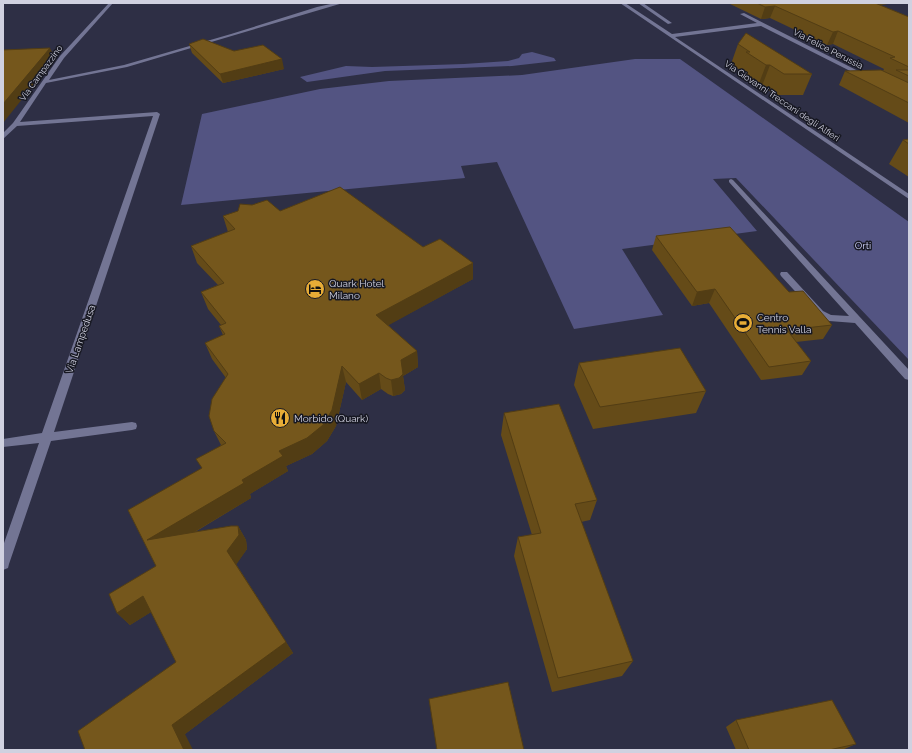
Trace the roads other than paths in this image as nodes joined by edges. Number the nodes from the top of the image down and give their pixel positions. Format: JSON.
{"nodes":[{"id":1,"x":111,"y":3,"type":"edge"},
{"id":2,"x":341,"y":3,"type":"edge"},
{"id":3,"x":622,"y":3,"type":"edge"},
{"id":4,"x":640,"y":3,"type":"edge"},
{"id":5,"x":742,"y":14,"type":"dead end"},
{"id":6,"x":661,"y":17,"type":"junction"},
{"id":7,"x":645,"y":19,"type":"junction"},
{"id":8,"x":670,"y":23,"type":"dead end"},
{"id":9,"x":762,"y":24,"type":"junction"},
{"id":10,"x":671,"y":36,"type":"junction"},
{"id":11,"x":874,"y":81,"type":"edge"},
{"id":12,"x":46,"y":82,"type":"junction"},
{"id":13,"x":14,"y":124,"type":"junction"},
{"id":14,"x":3,"y":137,"type":"edge"},
{"id":15,"x":731,"y":181,"type":"dead end"},
{"id":16,"x":909,"y":197,"type":"edge"},
{"id":17,"x":784,"y":274,"type":"dead end"},
{"id":18,"x":858,"y":320,"type":"junction"},
{"id":19,"x":909,"y":376,"type":"edge"},
{"id":20,"x":132,"y":426,"type":"dead end"},
{"id":21,"x":46,"y":436,"type":"junction"},
{"id":22,"x":3,"y":443,"type":"edge"},
{"id":23,"x":3,"y":564,"type":"edge"}],
"edges":[{"from":1,"to":12,"type":"street","name":"Via Campazzino"},
{"from":2,"to":12,"type":"street"},
{"from":3,"to":7,"type":"street","name":"Via Giovanni Treccani degli Alfieri"},
{"from":4,"to":6,"type":"street"},
{"from":5,"to":9,"type":"street","name":"Via Felice Perussia"},
{"from":6,"to":7,"type":"street"},
{"from":6,"to":8,"type":"street"},
{"from":7,"to":10,"type":"street","name":"Via Giovanni Treccani degli Alfieri"},
{"from":9,"to":10,"type":"street"},
{"from":9,"to":11,"type":"street","name":"Via Felice Perussia"},
{"from":10,"to":16,"type":"street","name":"Via Giovanni Treccani degli Alfieri"},
{"from":12,"to":13,"type":"street","name":"Via Campazzino"},
{"from":13,"to":14,"type":"street","name":"Via Campazzino"},
{"from":13,"to":21,"type":"street","name":"Via Lampedusa"},
{"from":15,"to":18,"type":"street"},
{"from":17,"to":18,"type":"street"},
{"from":18,"to":19,"type":"street"},
{"from":20,"to":21,"type":"street"},
{"from":21,"to":22,"type":"street"},
{"from":21,"to":23,"type":"street","name":"Via Lampedusa"}]}
